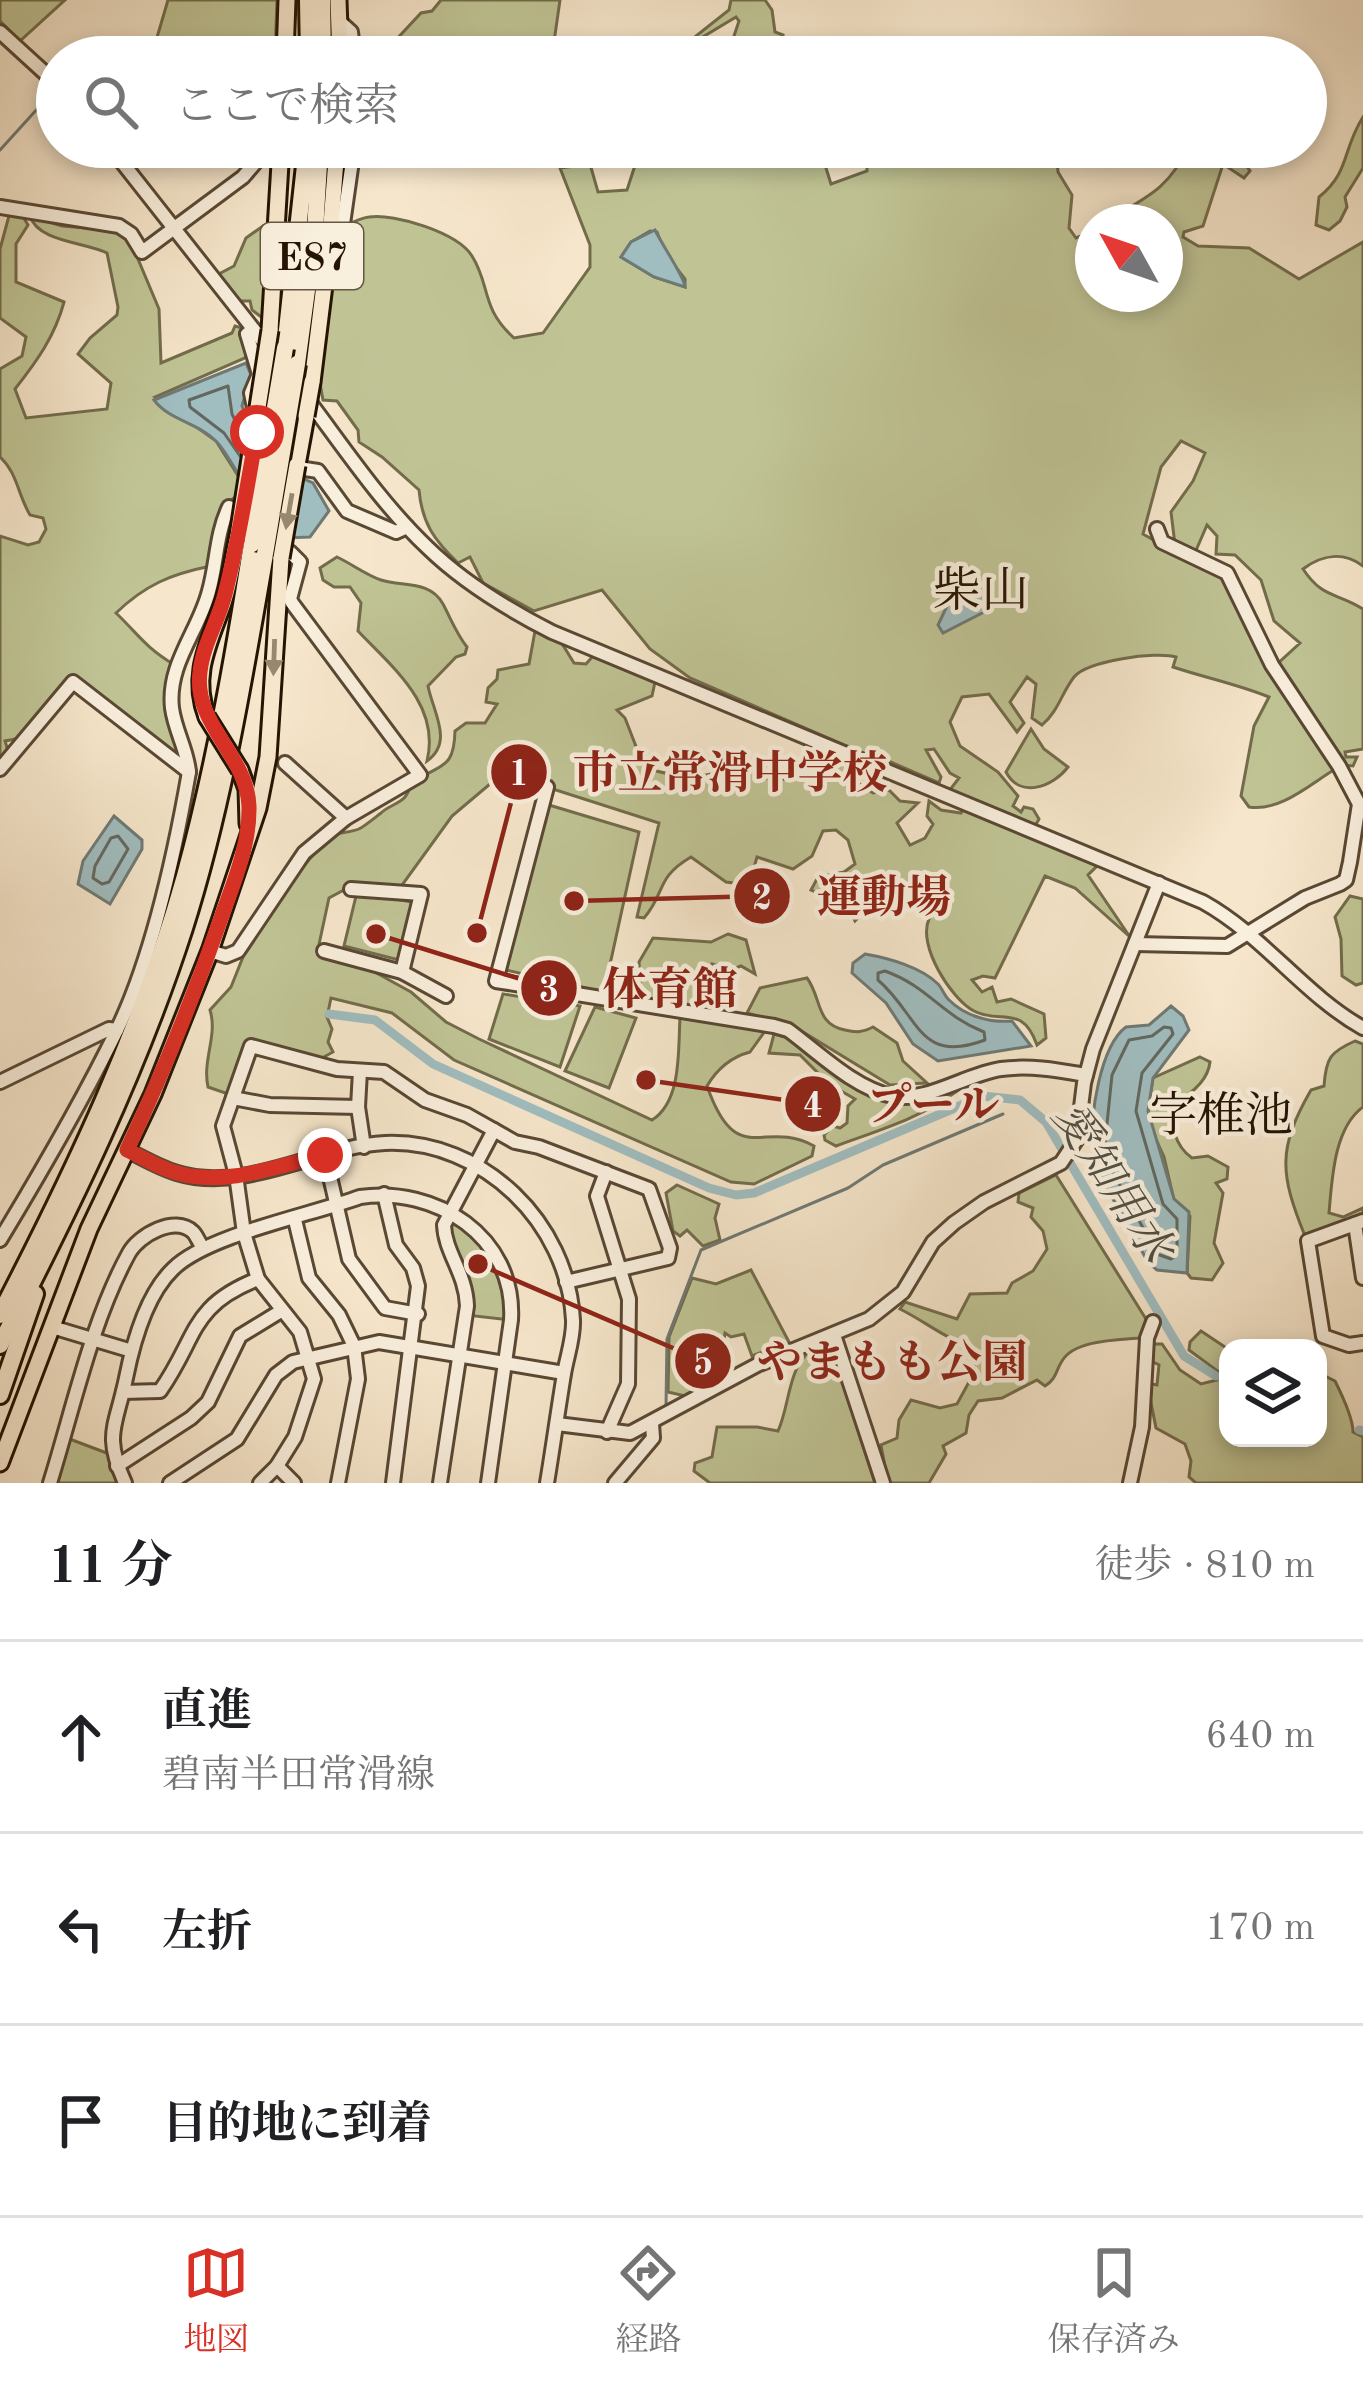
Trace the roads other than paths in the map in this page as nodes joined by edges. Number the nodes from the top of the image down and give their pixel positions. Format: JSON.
{"nodes":[{"id":1,"x":287,"y":0,"type":"edge"},
{"id":2,"x":308,"y":0,"type":"edge"},
{"id":3,"x":322,"y":0,"type":"edge"},
{"id":4,"x":338,"y":0,"type":"edge"},
{"id":5,"x":340,"y":22,"type":"junction"},
{"id":6,"x":0,"y":32,"type":"edge"},
{"id":7,"x":286,"y":36,"type":"edge"},
{"id":8,"x":309,"y":36,"type":"edge"},
{"id":9,"x":323,"y":36,"type":"edge"},
{"id":10,"x":340,"y":36,"type":"edge"},
{"id":11,"x":351,"y":36,"type":"edge"},
{"id":12,"x":36,"y":65,"type":"edge"},
{"id":13,"x":126,"y":168,"type":"edge"},
{"id":14,"x":251,"y":168,"type":"edge"},
{"id":15,"x":278,"y":168,"type":"edge"},
{"id":16,"x":305,"y":168,"type":"edge"},
{"id":17,"x":319,"y":168,"type":"edge"},
{"id":18,"x":336,"y":168,"type":"edge"},
{"id":19,"x":351,"y":168,"type":"edge"},
{"id":20,"x":0,"y":206,"type":"edge"},
{"id":21,"x":174,"y":229,"type":"junction"},
{"id":22,"x":331,"y":237,"type":"junction"},
{"id":23,"x":261,"y":329,"type":"junction"},
{"id":24,"x":407,"y":527,"type":"junction"},
{"id":25,"x":1157,"y":530,"type":"dead end"},
{"id":26,"x":259,"y":548,"type":"junction"},
{"id":27,"x":276,"y":760,"type":"junction"},
{"id":28,"x":0,"y":769,"type":"edge"},
{"id":29,"x":240,"y":770,"type":"junction"},
{"id":30,"x":189,"y":772,"type":"junction"},
{"id":31,"x":547,"y":787,"type":"dead end"},
{"id":32,"x":1361,"y":803,"type":"edge"},
{"id":33,"x":346,"y":818,"type":"junction"},
{"id":34,"x":246,"y":845,"type":"junction"},
{"id":35,"x":1159,"y":883,"type":"junction"},
{"id":36,"x":351,"y":889,"type":"dead end"},
{"id":37,"x":1250,"y":933,"type":"junction"},
{"id":38,"x":1135,"y":944,"type":"junction"},
{"id":39,"x":210,"y":951,"type":"junction"},
{"id":40,"x":324,"y":952,"type":"dead end"},
{"id":41,"x":402,"y":972,"type":"junction"},
{"id":42,"x":446,"y":996,"type":"dead end"},
{"id":43,"x":1363,"y":1028,"type":"edge"},
{"id":44,"x":117,"y":1030,"type":"junction"},
{"id":45,"x":360,"y":1071,"type":"junction"},
{"id":46,"x":1085,"y":1075,"type":"junction"},
{"id":47,"x":0,"y":1082,"type":"edge"},
{"id":48,"x":233,"y":1098,"type":"junction"},
{"id":49,"x":358,"y":1107,"type":"junction"},
{"id":50,"x":494,"y":1130,"type":"junction"},
{"id":51,"x":364,"y":1147,"type":"junction"},
{"id":52,"x":127,"y":1150,"type":"junction"},
{"id":53,"x":325,"y":1155,"type":"junction"},
{"id":54,"x":475,"y":1164,"type":"junction"},
{"id":55,"x":605,"y":1172,"type":"junction"},
{"id":56,"x":236,"y":1175,"type":"junction"},
{"id":57,"x":384,"y":1194,"type":"junction"},
{"id":58,"x":336,"y":1206,"type":"junction"},
{"id":59,"x":451,"y":1210,"type":"junction"},
{"id":60,"x":295,"y":1220,"type":"junction"},
{"id":61,"x":1359,"y":1222,"type":"edge"},
{"id":62,"x":244,"y":1233,"type":"junction"},
{"id":63,"x":0,"y":1240,"type":"edge"},
{"id":64,"x":203,"y":1248,"type":"junction"},
{"id":65,"x":47,"y":1253,"type":"junction"},
{"id":66,"x":620,"y":1269,"type":"junction"},
{"id":67,"x":1362,"y":1271,"type":"edge"},
{"id":68,"x":258,"y":1279,"type":"junction"},
{"id":69,"x":566,"y":1282,"type":"junction"},
{"id":70,"x":280,"y":1311,"type":"junction"},
{"id":71,"x":418,"y":1314,"type":"junction"},
{"id":72,"x":0,"y":1315,"type":"edge"},
{"id":73,"x":1153,"y":1322,"type":"dead end"},
{"id":74,"x":52,"y":1327,"type":"junction"},
{"id":75,"x":834,"y":1335,"type":"junction"},
{"id":76,"x":94,"y":1340,"type":"junction"},
{"id":77,"x":1363,"y":1343,"type":"edge"},
{"id":78,"x":0,"y":1345,"type":"edge"},
{"id":79,"x":354,"y":1346,"type":"junction"},
{"id":80,"x":412,"y":1349,"type":"junction"},
{"id":81,"x":132,"y":1351,"type":"junction"},
{"id":82,"x":460,"y":1357,"type":"junction"},
{"id":83,"x":309,"y":1358,"type":"junction"},
{"id":84,"x":508,"y":1364,"type":"junction"},
{"id":85,"x":564,"y":1373,"type":"junction"},
{"id":86,"x":123,"y":1392,"type":"junction"},
{"id":87,"x":0,"y":1394,"type":"edge"},
{"id":88,"x":557,"y":1424,"type":"junction"},
{"id":89,"x":652,"y":1424,"type":"junction"},
{"id":90,"x":607,"y":1432,"type":"junction"},
{"id":91,"x":0,"y":1463,"type":"edge"},
{"id":92,"x":117,"y":1466,"type":"junction"},
{"id":93,"x":277,"y":1466,"type":"junction"},
{"id":94,"x":50,"y":1483,"type":"edge"},
{"id":95,"x":125,"y":1483,"type":"edge"},
{"id":96,"x":170,"y":1483,"type":"edge"},
{"id":97,"x":260,"y":1483,"type":"edge"},
{"id":98,"x":295,"y":1483,"type":"edge"},
{"id":99,"x":338,"y":1483,"type":"edge"},
{"id":100,"x":392,"y":1483,"type":"edge"},
{"id":101,"x":440,"y":1483,"type":"edge"},
{"id":102,"x":488,"y":1483,"type":"edge"},
{"id":103,"x":547,"y":1483,"type":"edge"},
{"id":104,"x":615,"y":1483,"type":"edge"},
{"id":105,"x":884,"y":1483,"type":"edge"},
{"id":106,"x":1130,"y":1483,"type":"edge"}],
"edges":[{"from":1,"to":7,"type":"main road"},
{"from":2,"to":8,"type":"highway"},
{"from":3,"to":9,"type":"highway"},
{"from":4,"to":5,"type":"main road"},
{"from":5,"to":10,"type":"main road"},
{"from":5,"to":11,"type":"street"},
{"from":6,"to":12,"type":"street"},
{"from":13,"to":21,"type":"street"},
{"from":14,"to":21,"type":"street"},
{"from":15,"to":23,"type":"main road"},
{"from":16,"to":26,"type":"highway","number":"E87","bridge":true},
{"from":17,"to":26,"type":"highway","number":"E87","bridge":true},
{"from":18,"to":22,"type":"main road"},
{"from":19,"to":22,"type":"street"},
{"from":20,"to":21,"type":"street"},
{"from":21,"to":23,"type":"street"},
{"from":22,"to":26,"type":"main road","one_way":true,"bridge":true},
{"from":23,"to":24,"type":"street"},
{"from":23,"to":24,"type":"street"},
{"from":23,"to":26,"type":"main road","bridge":true},
{"from":24,"to":35,"type":"street"},
{"from":25,"to":32,"type":"street"},
{"from":26,"to":27,"type":"main road","one_way":true},
{"from":26,"to":29,"type":"main road","bridge":true},
{"from":26,"to":65,"type":"highway","number":"E87"},
{"from":26,"to":72,"type":"highway","number":"E87"},
{"from":27,"to":29,"type":"main road"},
{"from":27,"to":33,"type":"street"},
{"from":27,"to":34,"type":"main road"},
{"from":28,"to":30,"type":"street"},
{"from":29,"to":34,"type":"main road"},
{"from":30,"to":33,"type":"street"},
{"from":30,"to":44,"type":"street"},
{"from":31,"to":46,"type":"street"},
{"from":32,"to":37,"type":"street"},
{"from":33,"to":39,"type":"street"},
{"from":34,"to":39,"type":"main road"},
{"from":35,"to":37,"type":"street"},
{"from":35,"to":38,"type":"street"},
{"from":36,"to":41,"type":"street"},
{"from":37,"to":38,"type":"street"},
{"from":37,"to":43,"type":"street"},
{"from":38,"to":46,"type":"street"},
{"from":39,"to":52,"type":"main road"},
{"from":40,"to":41,"type":"street"},
{"from":41,"to":42,"type":"street"},
{"from":44,"to":47,"type":"street"},
{"from":44,"to":63,"type":"street"},
{"from":45,"to":48,"type":"street"},
{"from":45,"to":49,"type":"street"},
{"from":45,"to":50,"type":"street"},
{"from":46,"to":75,"type":"street"},
{"from":48,"to":49,"type":"street"},
{"from":48,"to":56,"type":"street"},
{"from":49,"to":51,"type":"street"},
{"from":50,"to":54,"type":"street"},
{"from":50,"to":55,"type":"street"},
{"from":51,"to":53,"type":"street"},
{"from":51,"to":54,"type":"street"},
{"from":52,"to":56,"type":"street"},
{"from":52,"to":74,"type":"main road"},
{"from":53,"to":56,"type":"street"},
{"from":53,"to":58,"type":"street"},
{"from":54,"to":59,"type":"street"},
{"from":54,"to":69,"type":"street"},
{"from":55,"to":66,"type":"street"},
{"from":55,"to":66,"type":"street"},
{"from":56,"to":62,"type":"street"},
{"from":57,"to":58,"type":"street"},
{"from":57,"to":59,"type":"street"},
{"from":57,"to":71,"type":"street"},
{"from":58,"to":60,"type":"street"},
{"from":58,"to":71,"type":"street"},
{"from":59,"to":82,"type":"street"},
{"from":59,"to":84,"type":"street"},
{"from":60,"to":62,"type":"street"},
{"from":60,"to":79,"type":"street"},
{"from":61,"to":67,"type":"street"},
{"from":61,"to":77,"type":"street"},
{"from":62,"to":64,"type":"street"},
{"from":62,"to":68,"type":"street"},
{"from":64,"to":76,"type":"street"},
{"from":64,"to":81,"type":"street"},
{"from":65,"to":78,"type":"highway","number":"E87"},
{"from":65,"to":87,"type":"highway"},
{"from":66,"to":69,"type":"street"},
{"from":66,"to":90,"type":"street"},
{"from":68,"to":70,"type":"street"},
{"from":68,"to":86,"type":"street"},
{"from":69,"to":85,"type":"street"},
{"from":70,"to":83,"type":"street"},
{"from":70,"to":92,"type":"street"},
{"from":71,"to":80,"type":"street"},
{"from":73,"to":106,"type":"street"},
{"from":74,"to":76,"type":"street"},
{"from":74,"to":91,"type":"main road"},
{"from":75,"to":89,"type":"street"},
{"from":75,"to":105,"type":"street"},
{"from":76,"to":81,"type":"street"},
{"from":76,"to":94,"type":"street"},
{"from":79,"to":80,"type":"street"},
{"from":79,"to":83,"type":"street"},
{"from":79,"to":99,"type":"street"},
{"from":80,"to":82,"type":"street"},
{"from":80,"to":100,"type":"street"},
{"from":81,"to":86,"type":"street"},
{"from":82,"to":84,"type":"street"},
{"from":82,"to":101,"type":"street"},
{"from":83,"to":93,"type":"street"},
{"from":83,"to":96,"type":"street"},
{"from":84,"to":85,"type":"street"},
{"from":84,"to":102,"type":"street"},
{"from":85,"to":88,"type":"street"},
{"from":86,"to":92,"type":"street"},
{"from":88,"to":90,"type":"street"},
{"from":88,"to":103,"type":"street"},
{"from":89,"to":90,"type":"street"},
{"from":89,"to":104,"type":"street"},
{"from":92,"to":95,"type":"street"},
{"from":93,"to":97,"type":"street"},
{"from":93,"to":98,"type":"street"}]}
